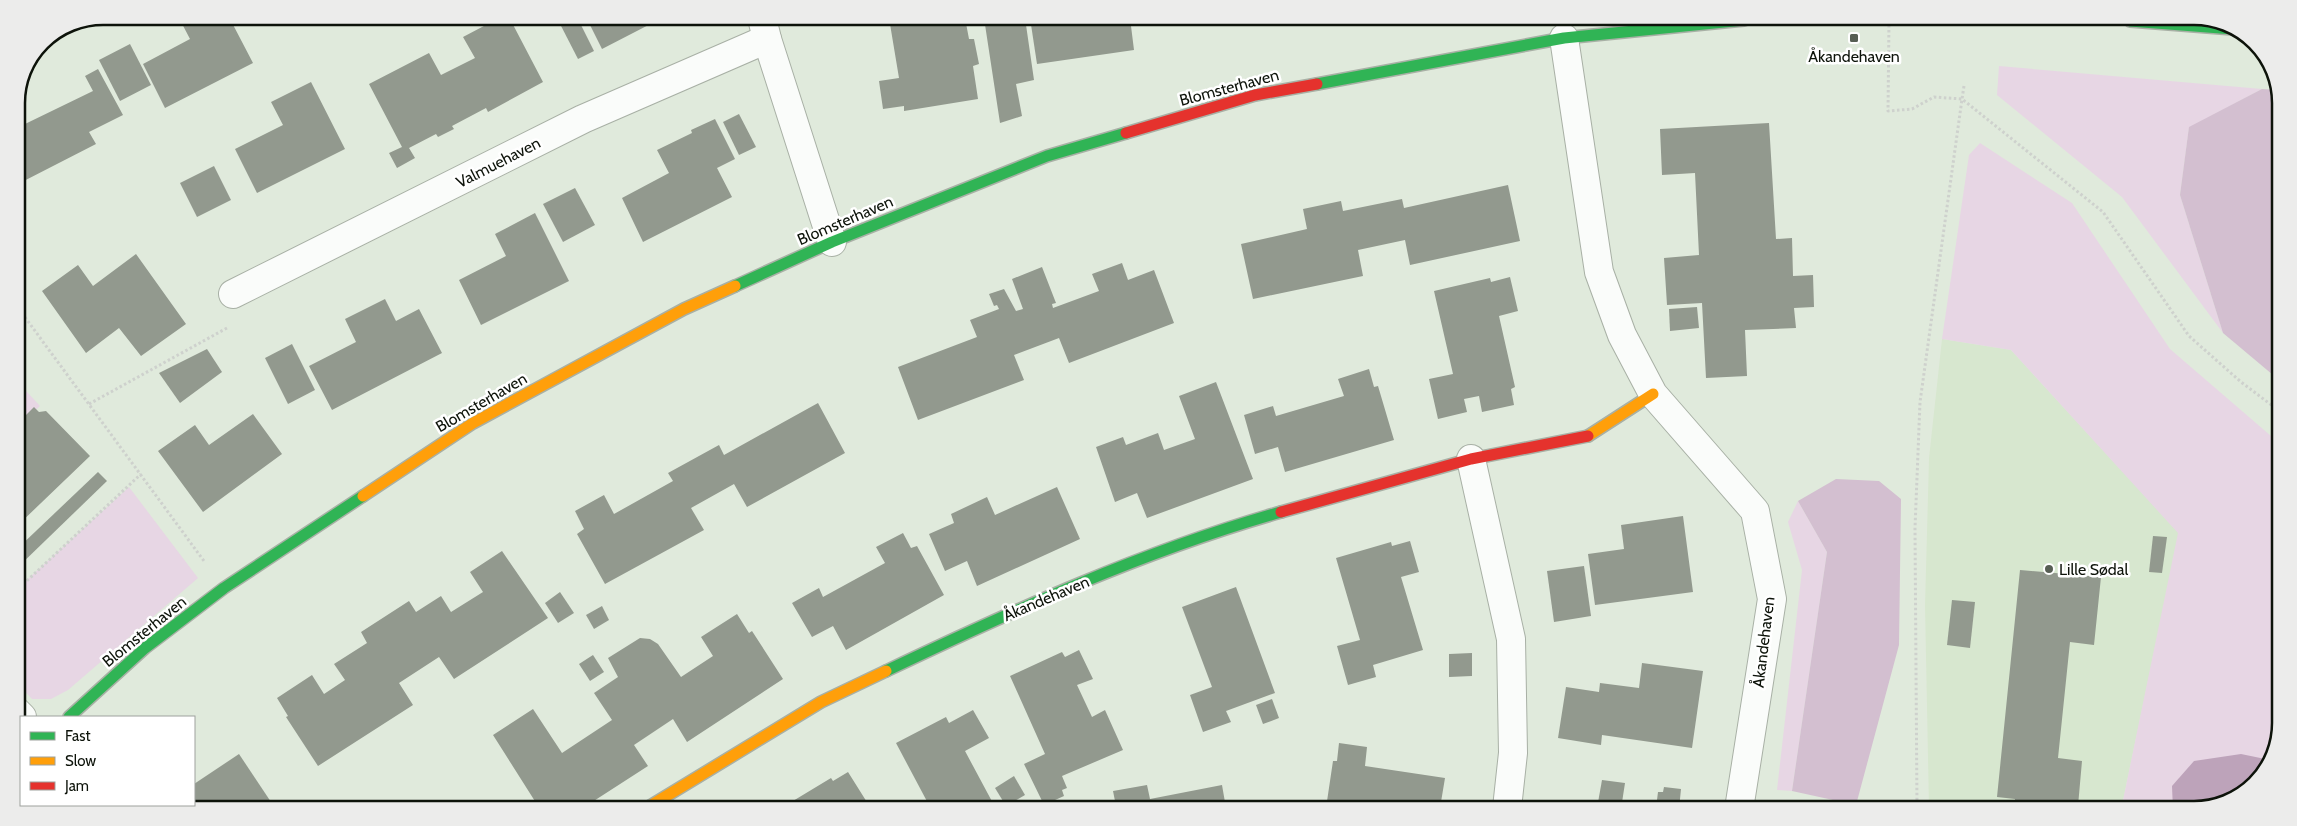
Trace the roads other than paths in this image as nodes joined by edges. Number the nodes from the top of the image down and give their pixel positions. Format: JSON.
{"nodes":[{"id":1,"x":1694,"y":25,"type":"edge"},
{"id":2,"x":2187,"y":25,"type":"edge"},
{"id":3,"x":2209,"y":27,"type":"edge"},
{"id":4,"x":764,"y":28,"type":"edge"},
{"id":5,"x":1564,"y":38,"type":"junction"},
{"id":6,"x":832,"y":242,"type":"junction"},
{"id":7,"x":234,"y":294,"type":"road end"},
{"id":8,"x":1653,"y":394,"type":"junction"},
{"id":9,"x":1471,"y":459,"type":"junction"},
{"id":10,"x":70,"y":716,"type":"edge"},
{"id":11,"x":658,"y":801,"type":"edge"},
{"id":12,"x":1508,"y":801,"type":"edge"},
{"id":13,"x":1740,"y":801,"type":"edge"}],
"edges":[{"from":1,"to":5,"type":"street","name":"Blomsterhaven"},
{"from":2,"to":3,"type":"street"},
{"from":4,"to":6,"type":"street","name":"Valmuehaven"},
{"from":4,"to":7,"type":"street","name":"Valmuehaven"},
{"from":5,"to":6,"type":"street","name":"Blomsterhaven"},
{"from":5,"to":8,"type":"street","name":"Åkandehaven"},
{"from":6,"to":10,"type":"street","name":"Blomsterhaven"},
{"from":8,"to":9,"type":"street","name":"Åkandehaven"},
{"from":8,"to":13,"type":"street","name":"Åkandehaven"},
{"from":9,"to":11,"type":"street","name":"Åkandehaven"},
{"from":9,"to":12,"type":"street"}]}
